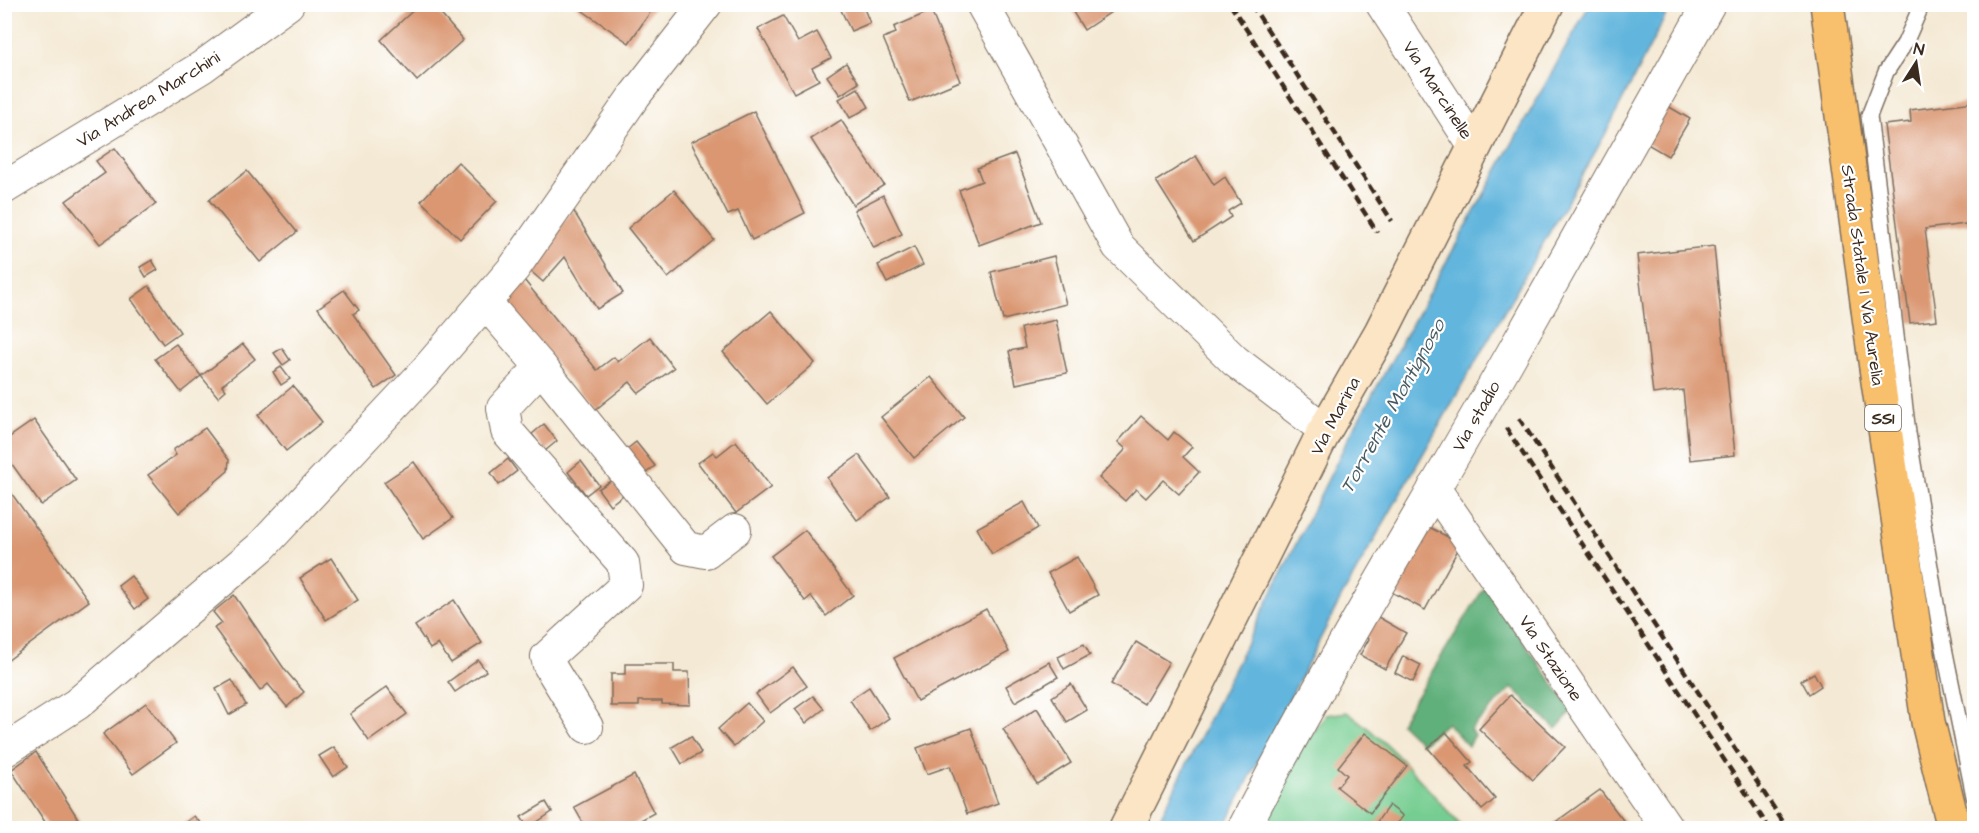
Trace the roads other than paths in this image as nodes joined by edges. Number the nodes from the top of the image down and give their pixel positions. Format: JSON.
{"nodes":[{"id":1,"x":288,"y":4,"type":"edge"},
{"id":2,"x":706,"y":4,"type":"edge"},
{"id":3,"x":982,"y":4,"type":"edge"},
{"id":4,"x":1382,"y":4,"type":"edge"},
{"id":5,"x":1547,"y":4,"type":"edge"},
{"id":6,"x":1710,"y":4,"type":"edge"},
{"id":7,"x":1827,"y":4,"type":"edge"},
{"id":8,"x":1922,"y":4,"type":"edge"},
{"id":9,"x":1474,"y":146,"type":"junction"},
{"id":10,"x":4,"y":188,"type":"edge"},
{"id":11,"x":485,"y":302,"type":"junction"},
{"id":12,"x":541,"y":367,"type":"junction"},
{"id":13,"x":1325,"y":430,"type":"junction"},
{"id":14,"x":1434,"y":488,"type":"junction"},
{"id":15,"x":735,"y":530,"type":"dead end"},
{"id":16,"x":587,"y":727,"type":"dead end"},
{"id":17,"x":4,"y":751,"type":"edge"},
{"id":18,"x":1974,"y":796,"type":"edge"},
{"id":19,"x":1126,"y":828,"type":"edge"},
{"id":20,"x":1244,"y":828,"type":"edge"},
{"id":21,"x":1667,"y":828,"type":"edge"},
{"id":22,"x":1954,"y":828,"type":"edge"}],
"edges":[{"from":1,"to":10,"type":"street","name":"Via Andrea Marchini"},
{"from":2,"to":11,"type":"street"},
{"from":3,"to":13,"type":"street"},
{"from":4,"to":9,"type":"street","name":"Via Marcinelle"},
{"from":5,"to":9,"type":"main road","name":"Via Marina"},
{"from":6,"to":14,"type":"street","name":"Via stadio"},
{"from":7,"to":22,"type":"main road","name":"Strada Statale 1 Via Aurelia","number":"SS1"},
{"from":8,"to":18,"type":"lane"},
{"from":9,"to":13,"type":"main road","name":"Via Marina"},
{"from":11,"to":12,"type":"street"},
{"from":11,"to":17,"type":"street"},
{"from":12,"to":15,"type":"street"},
{"from":12,"to":16,"type":"street"},
{"from":13,"to":19,"type":"main road","name":"Via Marina"},
{"from":14,"to":20,"type":"street","name":"Via stadio"},
{"from":14,"to":21,"type":"street","name":"Via Stazione"}]}
